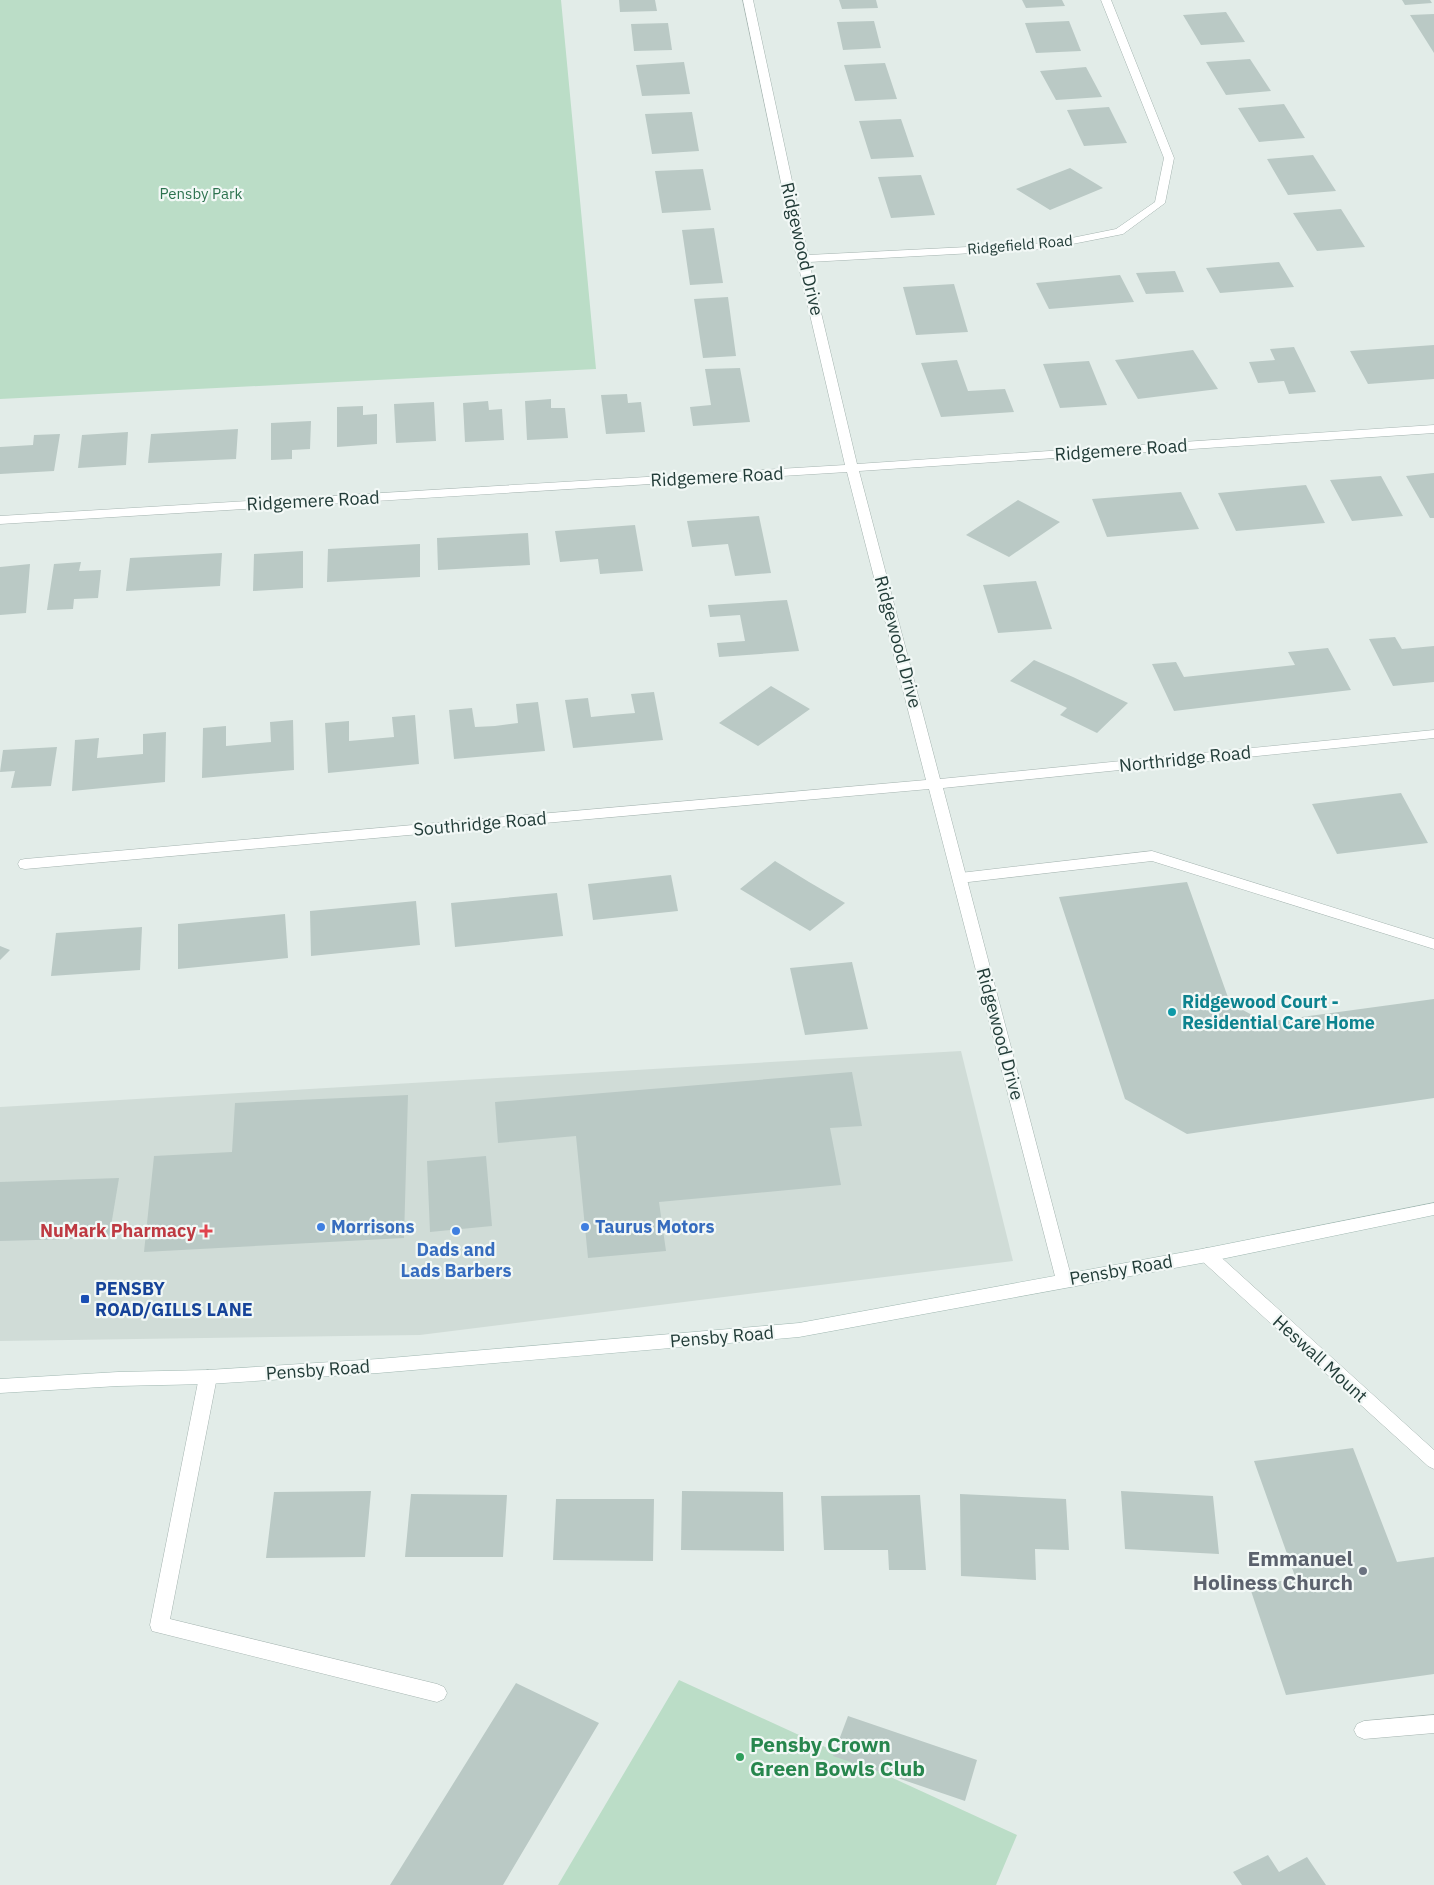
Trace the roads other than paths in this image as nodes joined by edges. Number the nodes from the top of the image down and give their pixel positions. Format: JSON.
{"nodes":[{"id":1,"x":748,"y":0,"type":"edge"},
{"id":2,"x":1106,"y":0,"type":"edge"},
{"id":3,"x":804,"y":259,"type":"junction"},
{"id":4,"x":1434,"y":429,"type":"edge"},
{"id":5,"x":852,"y":468,"type":"junction"},
{"id":6,"x":0,"y":520,"type":"edge"},
{"id":7,"x":1434,"y":734,"type":"edge"},
{"id":8,"x":936,"y":784,"type":"junction"},
{"id":9,"x":25,"y":864,"type":"dead end"},
{"id":10,"x":960,"y":878,"type":"junction"},
{"id":11,"x":1434,"y":944,"type":"edge"},
{"id":12,"x":1434,"y":1209,"type":"edge"},
{"id":13,"x":1206,"y":1255,"type":"junction"},
{"id":14,"x":1064,"y":1280,"type":"junction"},
{"id":15,"x":208,"y":1377,"type":"junction"},
{"id":16,"x":0,"y":1386,"type":"edge"},
{"id":17,"x":1434,"y":1461,"type":"edge"},
{"id":18,"x":437,"y":1693,"type":"dead end"},
{"id":19,"x":1434,"y":1724,"type":"edge"},
{"id":20,"x":1364,"y":1730,"type":"dead end"}],
"edges":[{"from":1,"to":3,"type":"street","name":"Ridgewood Drive"},
{"from":2,"to":3,"type":"street","name":"Ridgefield Road"},
{"from":3,"to":5,"type":"street","name":"Ridgewood Drive"},
{"from":4,"to":5,"type":"street","name":"Ridgemere Road"},
{"from":5,"to":6,"type":"street","name":"Ridgemere Road"},
{"from":5,"to":8,"type":"street","name":"Ridgewood Drive"},
{"from":7,"to":8,"type":"street","name":"Northridge Road"},
{"from":8,"to":9,"type":"street","name":"Southridge Road"},
{"from":8,"to":10,"type":"street","name":"Ridgewood Drive"},
{"from":10,"to":11,"type":"street"},
{"from":10,"to":14,"type":"street","name":"Ridgewood Drive"},
{"from":12,"to":13,"type":"street","name":"Pensby Road"},
{"from":13,"to":14,"type":"street","name":"Pensby Road"},
{"from":13,"to":17,"type":"street","name":"Heswall Mount"},
{"from":14,"to":15,"type":"street","name":"Pensby Road"},
{"from":15,"to":16,"type":"street","name":"Pensby Road"},
{"from":15,"to":18,"type":"street"},
{"from":19,"to":20,"type":"street"}]}
